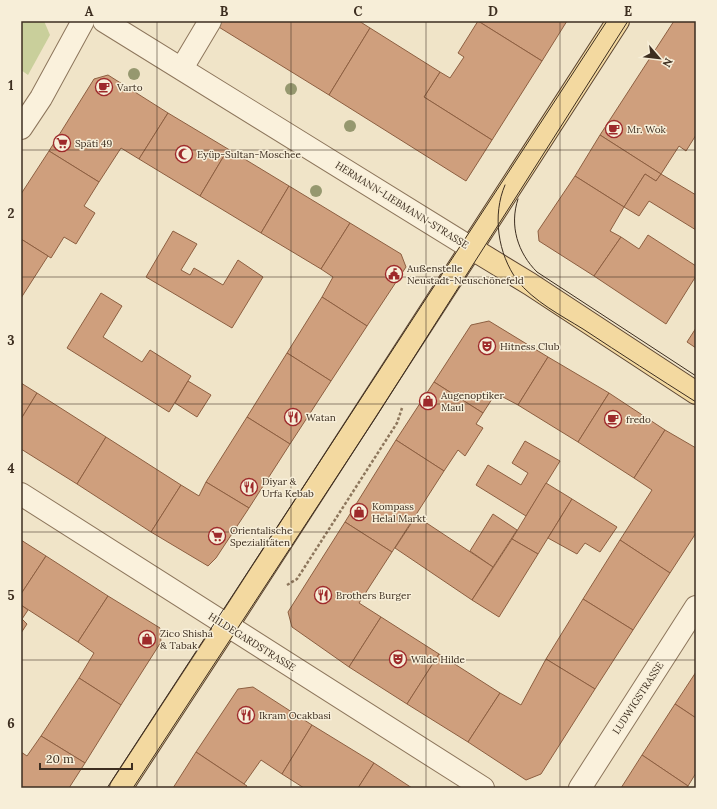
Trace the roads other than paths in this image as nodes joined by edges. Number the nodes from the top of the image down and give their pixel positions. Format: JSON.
{"nodes":[{"id":1,"x":83,"y":21,"type":"edge"},
{"id":2,"x":104,"y":21,"type":"edge"},
{"id":3,"x":618,"y":21,"type":"edge"},
{"id":4,"x":210,"y":22,"type":"edge"},
{"id":5,"x":182,"y":68,"type":"junction"},
{"id":6,"x":21,"y":128,"type":"edge"},
{"id":7,"x":471,"y":248,"type":"junction"},
{"id":8,"x":696,"y":393,"type":"edge"},
{"id":9,"x":21,"y":494,"type":"edge"},
{"id":10,"x":696,"y":607,"type":"edge"},
{"id":11,"x":227,"y":626,"type":"junction"},
{"id":12,"x":121,"y":788,"type":"edge"},
{"id":13,"x":483,"y":788,"type":"edge"},
{"id":14,"x":580,"y":788,"type":"edge"}],
"edges":[{"from":1,"to":6,"type":"street"},
{"from":2,"to":5,"type":"street","name":"HERMANN-LIEBMANN-STRASSE"},
{"from":3,"to":7,"type":"main road"},
{"from":4,"to":5,"type":"street"},
{"from":5,"to":7,"type":"street","name":"HERMANN-LIEBMANN-STRASSE"},
{"from":7,"to":8,"type":"main road","name":"HERMANN-LIEBMANN-STRASSE"},
{"from":7,"to":11,"type":"main road"},
{"from":9,"to":11,"type":"street","name":"HILDEGARDSTRASSE"},
{"from":10,"to":14,"type":"street","name":"LUDWIGSTRASSE"},
{"from":11,"to":12,"type":"main road"},
{"from":11,"to":13,"type":"street","name":"HILDEGARDSTRASSE"}]}
